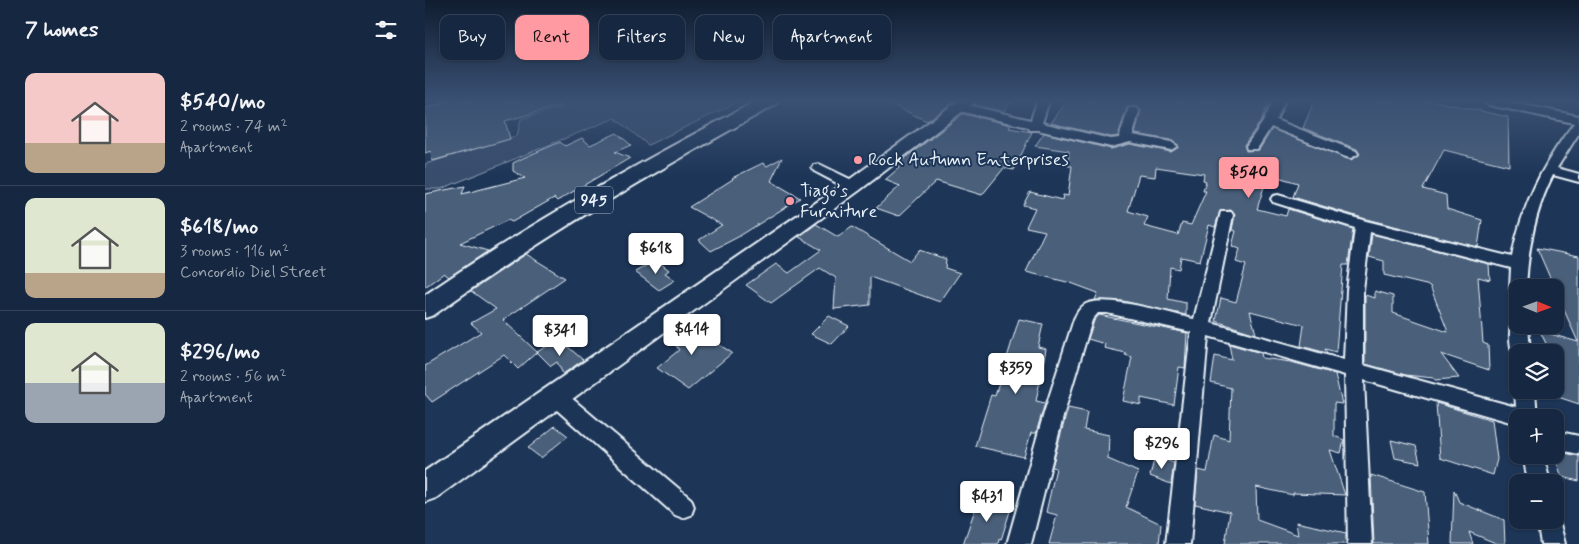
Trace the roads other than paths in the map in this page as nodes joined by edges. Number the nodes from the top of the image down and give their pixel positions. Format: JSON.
{"nodes":[{"id":1,"x":722,"y":126,"type":"edge"},
{"id":2,"x":933,"y":126,"type":"edge"},
{"id":3,"x":1036,"y":126,"type":"edge"},
{"id":4,"x":1130,"y":126,"type":"edge"},
{"id":5,"x":1266,"y":126,"type":"edge"},
{"id":6,"x":1280,"y":126,"type":"edge"},
{"id":7,"x":1578,"y":126,"type":"edge"},
{"id":8,"x":1127,"y":138,"type":"junction"},
{"id":9,"x":1171,"y":146,"type":"dead end"},
{"id":10,"x":1252,"y":146,"type":"dead end"},
{"id":11,"x":1572,"y":146,"type":"edge"},
{"id":12,"x":1351,"y":154,"type":"dead end"},
{"id":13,"x":819,"y":168,"type":"dead end"},
{"id":14,"x":1550,"y":170,"type":"junction"},
{"id":15,"x":1579,"y":178,"type":"edge"},
{"id":16,"x":853,"y":186,"type":"junction"},
{"id":17,"x":1278,"y":199,"type":"dead end"},
{"id":18,"x":1226,"y":215,"type":"dead end"},
{"id":19,"x":1363,"y":225,"type":"junction"},
{"id":20,"x":1518,"y":264,"type":"junction"},
{"id":21,"x":1518,"y":279,"type":"edge"},
{"id":22,"x":425,"y":308,"type":"edge"},
{"id":23,"x":1200,"y":327,"type":"junction"},
{"id":24,"x":1353,"y":369,"type":"junction"},
{"id":25,"x":555,"y":396,"type":"junction"},
{"id":26,"x":1509,"y":413,"type":"edge"},
{"id":27,"x":1564,"y":442,"type":"edge"},
{"id":28,"x":1579,"y":445,"type":"edge"},
{"id":29,"x":425,"y":488,"type":"edge"},
{"id":30,"x":683,"y":507,"type":"dead end"},
{"id":31,"x":1550,"y":529,"type":"edge"},
{"id":32,"x":1019,"y":544,"type":"edge"},
{"id":33,"x":1178,"y":544,"type":"edge"},
{"id":34,"x":1360,"y":544,"type":"edge"},
{"id":35,"x":1553,"y":544,"type":"edge"}],
"edges":[{"from":1,"to":22,"type":"main road","number":"945"},
{"from":2,"to":16,"type":"main road"},
{"from":3,"to":8,"type":"street"},
{"from":4,"to":8,"type":"street"},
{"from":5,"to":10,"type":"street"},
{"from":6,"to":12,"type":"street"},
{"from":7,"to":11,"type":"street"},
{"from":8,"to":9,"type":"street"},
{"from":11,"to":14,"type":"street"},
{"from":13,"to":16,"type":"street"},
{"from":14,"to":15,"type":"street"},
{"from":14,"to":20,"type":"street"},
{"from":16,"to":25,"type":"main road"},
{"from":17,"to":19,"type":"street"},
{"from":18,"to":23,"type":"street"},
{"from":19,"to":20,"type":"street"},
{"from":19,"to":24,"type":"street"},
{"from":20,"to":21,"type":"street"},
{"from":23,"to":24,"type":"street"},
{"from":23,"to":32,"type":"street"},
{"from":23,"to":33,"type":"street"},
{"from":24,"to":26,"type":"street"},
{"from":24,"to":34,"type":"street"},
{"from":25,"to":29,"type":"main road"},
{"from":25,"to":30,"type":"street"},
{"from":27,"to":28,"type":"street"},
{"from":31,"to":35,"type":"street"}]}
